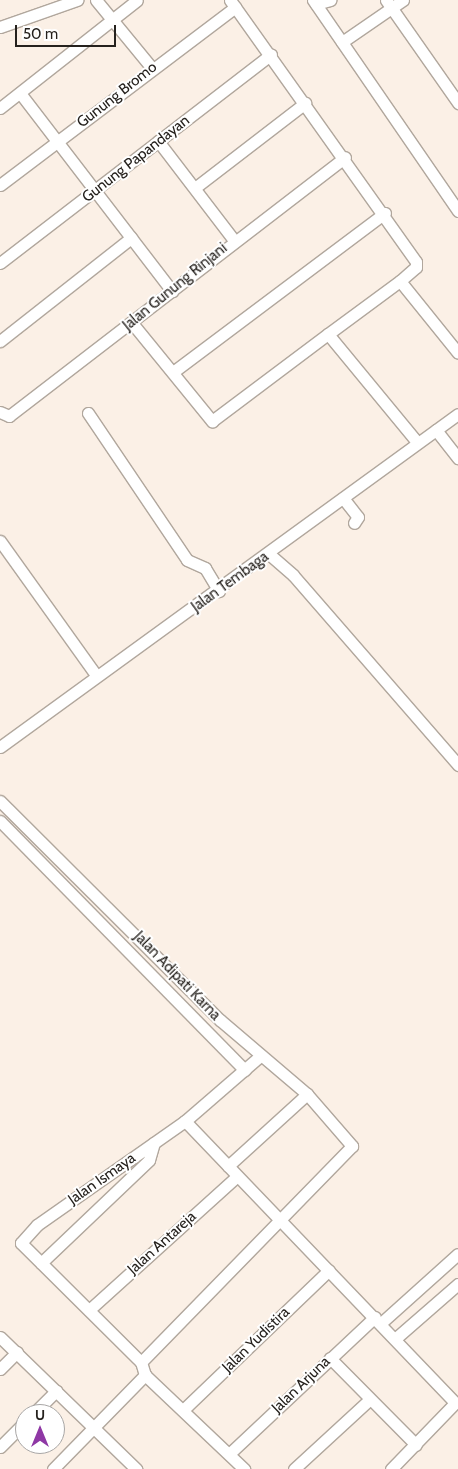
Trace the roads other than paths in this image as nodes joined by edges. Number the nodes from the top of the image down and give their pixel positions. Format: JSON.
{"nodes":[{"id":1,"x":77,"y":0,"type":"edge"},
{"id":2,"x":96,"y":0,"type":"edge"},
{"id":3,"x":137,"y":0,"type":"edge"},
{"id":4,"x":330,"y":0,"type":"edge"},
{"id":5,"x":403,"y":0,"type":"edge"},
{"id":6,"x":315,"y":2,"type":"edge"},
{"id":7,"x":233,"y":4,"type":"edge"},
{"id":8,"x":389,"y":4,"type":"edge"},
{"id":9,"x":112,"y":21,"type":"junction"},
{"id":10,"x":2,"y":27,"type":"edge"},
{"id":11,"x":342,"y":42,"type":"junction"},
{"id":12,"x":271,"y":54,"type":"junction"},
{"id":13,"x":151,"y":67,"type":"junction"},
{"id":14,"x":20,"y":93,"type":"junction"},
{"id":15,"x":306,"y":103,"type":"junction"},
{"id":16,"x":458,"y":103,"type":"edge"},
{"id":17,"x":0,"y":108,"type":"edge"},
{"id":18,"x":59,"y":139,"type":"junction"},
{"id":19,"x":158,"y":141,"type":"junction"},
{"id":20,"x":345,"y":157,"type":"junction"},
{"id":21,"x":0,"y":185,"type":"edge"},
{"id":22,"x":196,"y":187,"type":"junction"},
{"id":23,"x":96,"y":191,"type":"junction"},
{"id":24,"x":458,"y":211,"type":"edge"},
{"id":25,"x":385,"y":213,"type":"junction"},
{"id":26,"x":131,"y":238,"type":"junction"},
{"id":27,"x":233,"y":240,"type":"junction"},
{"id":28,"x":0,"y":263,"type":"edge"},
{"id":29,"x":400,"y":281,"type":"junction"},
{"id":30,"x":172,"y":291,"type":"junction"},
{"id":31,"x":132,"y":323,"type":"junction"},
{"id":32,"x":328,"y":334,"type":"junction"},
{"id":33,"x":0,"y":341,"type":"edge"},
{"id":34,"x":458,"y":354,"type":"edge"},
{"id":35,"x":173,"y":372,"type":"junction"},
{"id":36,"x":88,"y":413,"type":"dead end"},
{"id":37,"x":3,"y":414,"type":"edge"},
{"id":38,"x":458,"y":414,"type":"edge"},
{"id":39,"x":436,"y":430,"type":"junction"},
{"id":40,"x":417,"y":442,"type":"junction"},
{"id":41,"x":457,"y":457,"type":"edge"},
{"id":42,"x":348,"y":504,"type":"junction"},
{"id":43,"x":354,"y":523,"type":"dead end"},
{"id":44,"x":0,"y":541,"type":"edge"},
{"id":45,"x":269,"y":554,"type":"junction"},
{"id":46,"x":219,"y":592,"type":"junction"},
{"id":47,"x":96,"y":675,"type":"junction"},
{"id":48,"x":0,"y":747,"type":"edge"},
{"id":49,"x":458,"y":765,"type":"edge"},
{"id":50,"x":0,"y":801,"type":"edge"},
{"id":51,"x":0,"y":821,"type":"edge"},
{"id":52,"x":115,"y":912,"type":"junction"},
{"id":53,"x":102,"y":926,"type":"junction"},
{"id":54,"x":220,"y":1020,"type":"junction"},
{"id":55,"x":208,"y":1032,"type":"junction"},
{"id":56,"x":260,"y":1057,"type":"junction"},
{"id":57,"x":244,"y":1070,"type":"junction"},
{"id":58,"x":307,"y":1094,"type":"junction"},
{"id":59,"x":185,"y":1121,"type":"junction"},
{"id":60,"x":154,"y":1143,"type":"junction"},
{"id":61,"x":228,"y":1166,"type":"junction"},
{"id":62,"x":236,"y":1177,"type":"junction"},
{"id":63,"x":279,"y":1222,"type":"junction"},
{"id":64,"x":458,"y":1254,"type":"edge"},
{"id":65,"x":41,"y":1263,"type":"junction"},
{"id":66,"x":329,"y":1270,"type":"junction"},
{"id":67,"x":458,"y":1284,"type":"edge"},
{"id":68,"x":89,"y":1310,"type":"junction"},
{"id":69,"x":378,"y":1320,"type":"junction"},
{"id":70,"x":0,"y":1337,"type":"edge"},
{"id":71,"x":396,"y":1338,"type":"junction"},
{"id":72,"x":17,"y":1352,"type":"junction"},
{"id":73,"x":330,"y":1358,"type":"junction"},
{"id":74,"x":141,"y":1362,"type":"junction"},
{"id":75,"x":0,"y":1369,"type":"edge"},
{"id":76,"x":145,"y":1375,"type":"junction"},
{"id":77,"x":56,"y":1391,"type":"junction"},
{"id":78,"x":370,"y":1399,"type":"junction"},
{"id":79,"x":43,"y":1404,"type":"edge"},
{"id":80,"x":183,"y":1410,"type":"junction"},
{"id":81,"x":93,"y":1428,"type":"junction"},
{"id":82,"x":15,"y":1432,"type":"edge"},
{"id":83,"x":416,"y":1445,"type":"junction"},
{"id":84,"x":0,"y":1447,"type":"edge"},
{"id":85,"x":229,"y":1454,"type":"junction"},
{"id":86,"x":134,"y":1468,"type":"edge"},
{"id":87,"x":53,"y":1469,"type":"edge"},
{"id":88,"x":244,"y":1469,"type":"edge"},
{"id":89,"x":294,"y":1469,"type":"edge"},
{"id":90,"x":390,"y":1469,"type":"edge"}],
"edges":[{"from":1,"to":10,"type":"street"},
{"from":2,"to":9,"type":"street"},
{"from":3,"to":9,"type":"street"},
{"from":4,"to":6,"type":"street"},
{"from":5,"to":8,"type":"street"},
{"from":6,"to":11,"type":"street"},
{"from":7,"to":12,"type":"street"},
{"from":7,"to":13,"type":"street","name":"Gunung Bromo"},
{"from":8,"to":11,"type":"street"},
{"from":8,"to":16,"type":"street"},
{"from":9,"to":13,"type":"street"},
{"from":9,"to":14,"type":"street"},
{"from":11,"to":24,"type":"street"},
{"from":12,"to":15,"type":"street"},
{"from":12,"to":19,"type":"street","name":"Gunung Papandayan"},
{"from":13,"to":18,"type":"street","name":"Gunung Bromo"},
{"from":14,"to":17,"type":"street"},
{"from":14,"to":18,"type":"street"},
{"from":15,"to":20,"type":"street"},
{"from":15,"to":22,"type":"street"},
{"from":18,"to":21,"type":"street","name":"Gunung Bromo"},
{"from":18,"to":23,"type":"street"},
{"from":19,"to":22,"type":"street"},
{"from":19,"to":23,"type":"street","name":"Gunung Papandayan"},
{"from":20,"to":25,"type":"street"},
{"from":20,"to":27,"type":"street","name":"Jalan Gunung Rinjani"},
{"from":22,"to":27,"type":"street"},
{"from":23,"to":26,"type":"street"},
{"from":23,"to":28,"type":"street","name":"Gunung Papandayan"},
{"from":25,"to":29,"type":"street"},
{"from":25,"to":35,"type":"street"},
{"from":26,"to":30,"type":"street"},
{"from":26,"to":33,"type":"street"},
{"from":27,"to":30,"type":"street","name":"Jalan Gunung Rinjani"},
{"from":29,"to":32,"type":"street"},
{"from":29,"to":34,"type":"street"},
{"from":30,"to":31,"type":"street","name":"Jalan Gunung Rinjani"},
{"from":31,"to":35,"type":"street"},
{"from":31,"to":37,"type":"street","name":"Jalan Gunung Rinjani"},
{"from":32,"to":35,"type":"street"},
{"from":32,"to":40,"type":"street"},
{"from":36,"to":46,"type":"street"},
{"from":38,"to":39,"type":"street","name":"Jalan Tembaga"},
{"from":39,"to":40,"type":"street","name":"Jalan Tembaga"},
{"from":39,"to":41,"type":"street"},
{"from":40,"to":42,"type":"street","name":"Jalan Tembaga"},
{"from":42,"to":43,"type":"street"},
{"from":42,"to":45,"type":"street","name":"Jalan Tembaga"},
{"from":44,"to":47,"type":"street"},
{"from":45,"to":46,"type":"street","name":"Jalan Tembaga"},
{"from":45,"to":49,"type":"street"},
{"from":46,"to":47,"type":"street","name":"Jalan Tembaga"},
{"from":47,"to":48,"type":"street","name":"Jalan Tembaga"},
{"from":50,"to":52,"type":"street","name":"Jalan Adipati Karna"},
{"from":51,"to":53,"type":"street","name":"Jalan Adipati Karna"},
{"from":52,"to":53,"type":"street"},
{"from":52,"to":54,"type":"street","name":"Jalan Adipati Karna"},
{"from":53,"to":55,"type":"street","name":"Jalan Adipati Karna"},
{"from":54,"to":55,"type":"street"},
{"from":54,"to":56,"type":"street","name":"Jalan Adipati Karna"},
{"from":55,"to":57,"type":"street","name":"Jalan Adipati Karna"},
{"from":56,"to":57,"type":"street","name":"Jalan Ismaya"},
{"from":56,"to":58,"type":"street","name":"Jalan Adipati Karna"},
{"from":57,"to":59,"type":"street","name":"Jalan Ismaya"},
{"from":58,"to":61,"type":"street"},
{"from":58,"to":63,"type":"street","name":"Jalan Adipati Karna"},
{"from":59,"to":60,"type":"street","name":"Jalan Ismaya"},
{"from":59,"to":61,"type":"street"},
{"from":60,"to":65,"type":"street"},
{"from":60,"to":65,"type":"street","name":"Jalan Ismaya"},
{"from":61,"to":62,"type":"street"},
{"from":62,"to":63,"type":"street"},
{"from":62,"to":68,"type":"street","name":"Jalan Antareja"},
{"from":63,"to":66,"type":"street"},
{"from":63,"to":74,"type":"street"},
{"from":64,"to":69,"type":"street","name":"Jalan Arjuna"},
{"from":65,"to":68,"type":"street"},
{"from":66,"to":69,"type":"street"},
{"from":66,"to":80,"type":"street","name":"Jalan Yudistira"},
{"from":67,"to":71,"type":"street"},
{"from":68,"to":74,"type":"street"},
{"from":69,"to":71,"type":"street"},
{"from":69,"to":73,"type":"street","name":"Jalan Arjuna"},
{"from":70,"to":72,"type":"street"},
{"from":71,"to":83,"type":"street"},
{"from":72,"to":75,"type":"street"},
{"from":72,"to":77,"type":"street"},
{"from":73,"to":78,"type":"street"},
{"from":73,"to":85,"type":"street","name":"Jalan Arjuna"},
{"from":74,"to":76,"type":"street"},
{"from":76,"to":80,"type":"street"},
{"from":76,"to":81,"type":"street"},
{"from":77,"to":79,"type":"street"},
{"from":77,"to":81,"type":"street"},
{"from":78,"to":83,"type":"street"},
{"from":78,"to":89,"type":"street"},
{"from":80,"to":85,"type":"street"},
{"from":81,"to":86,"type":"street"},
{"from":81,"to":87,"type":"street"},
{"from":82,"to":84,"type":"street"},
{"from":83,"to":90,"type":"street"},
{"from":85,"to":88,"type":"street"}]}
